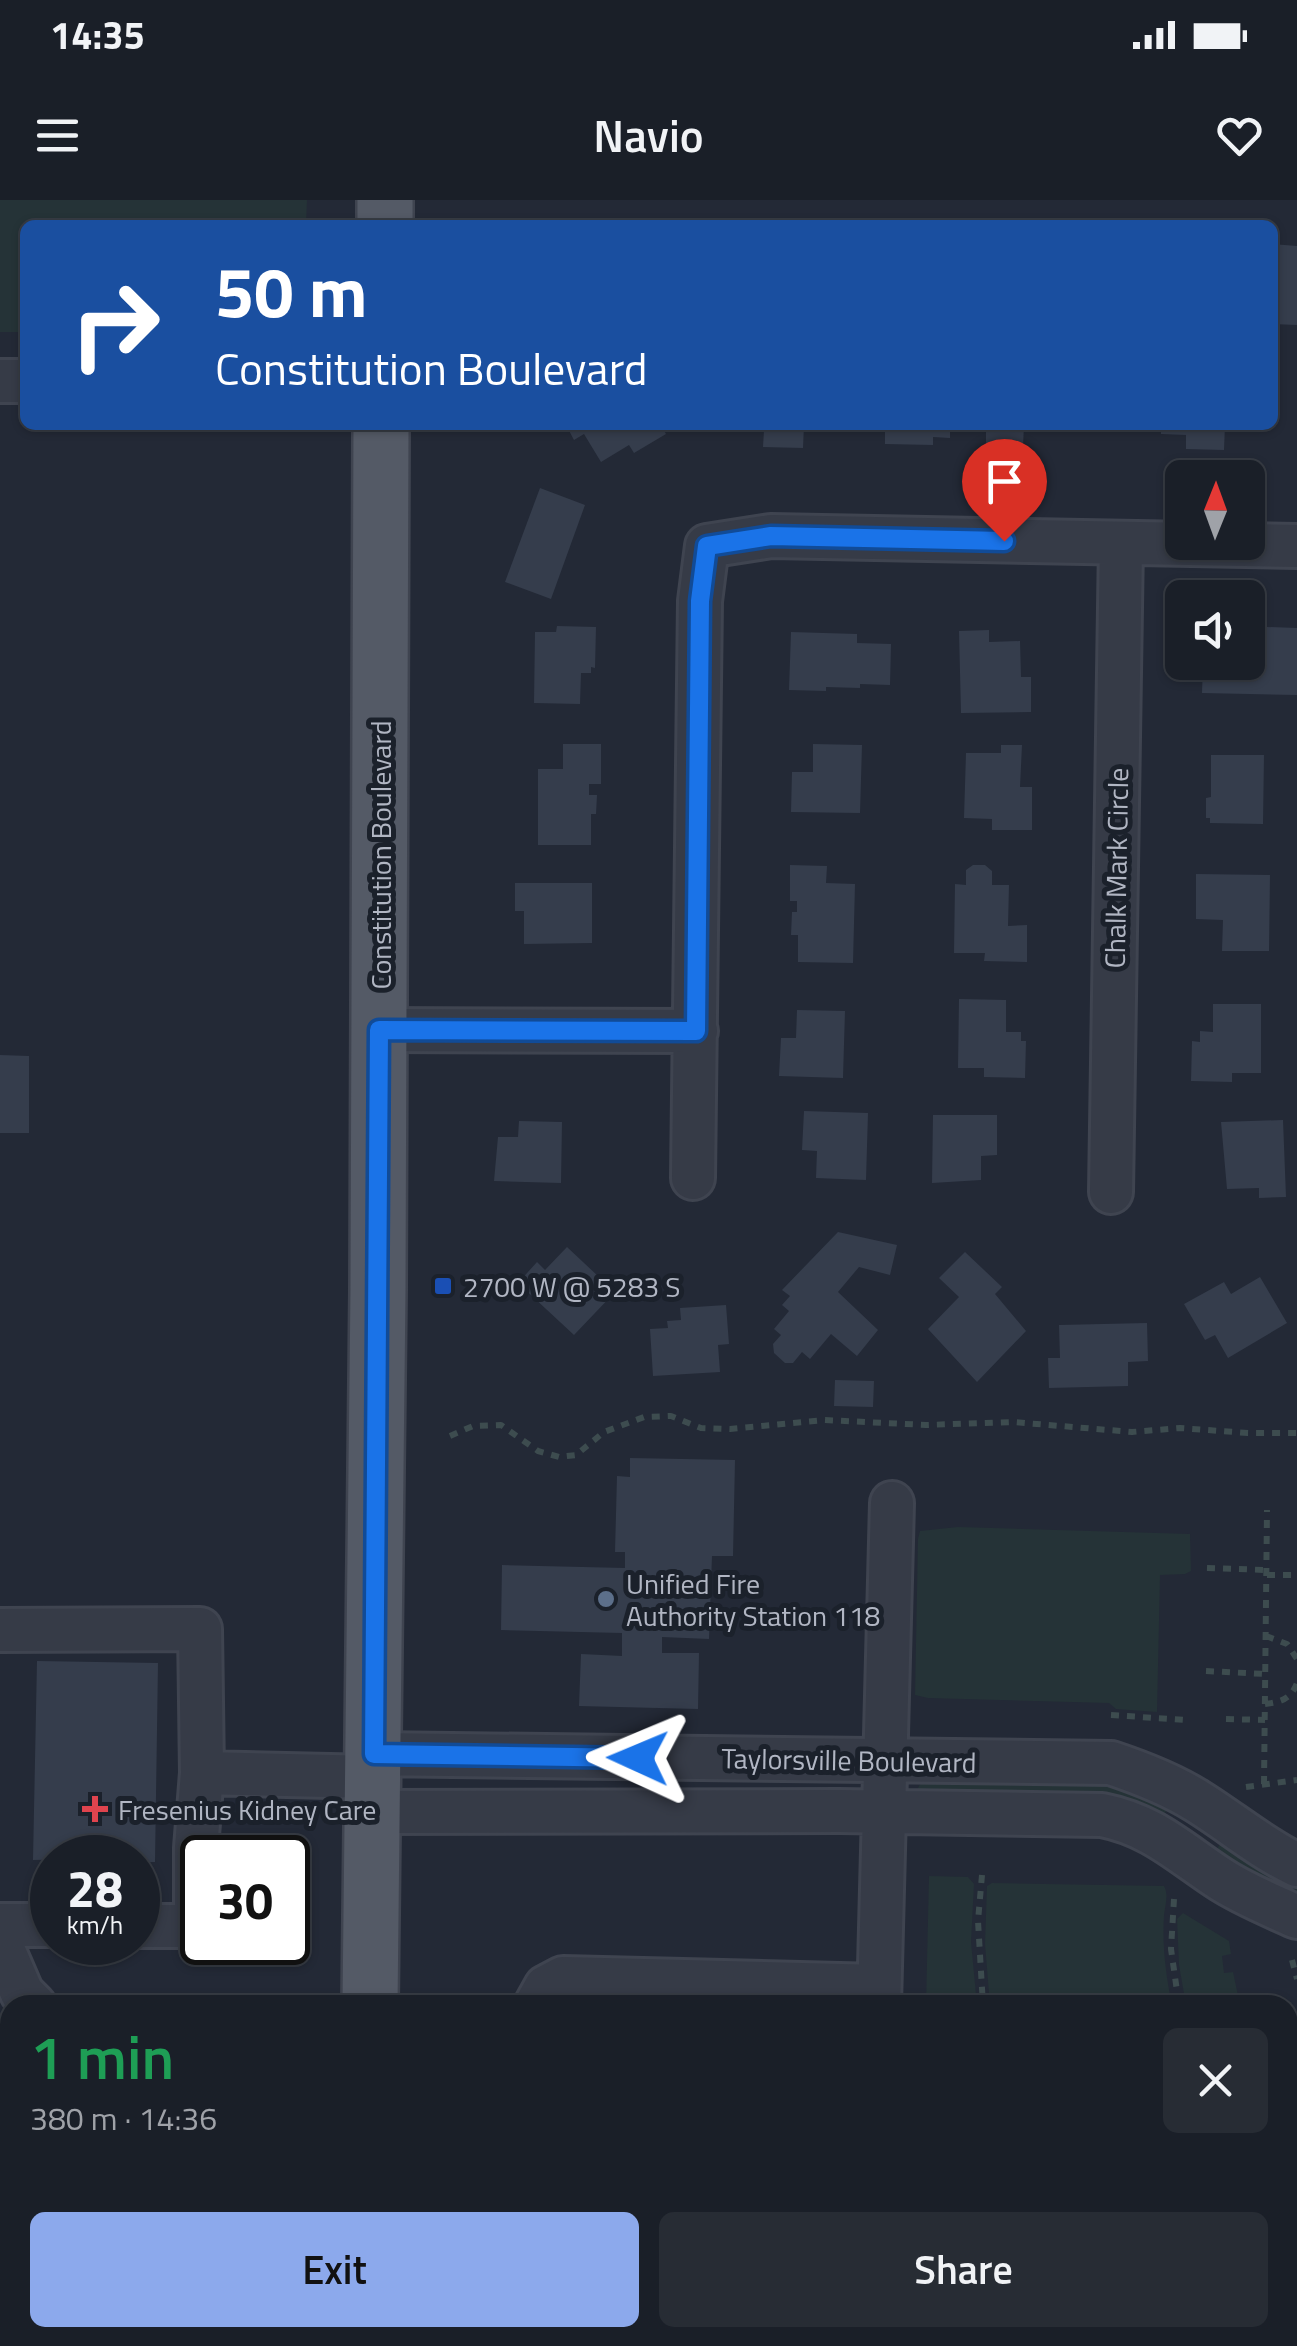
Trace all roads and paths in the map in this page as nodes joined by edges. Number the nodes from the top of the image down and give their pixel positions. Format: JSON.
{"nodes":[{"id":1,"x":381,"y":430,"type":"edge"},
{"id":2,"x":1121,"y":543,"type":"junction"},
{"id":3,"x":1297,"y":546,"type":"edge"},
{"id":4,"x":379,"y":1030,"type":"junction"},
{"id":5,"x":696,"y":1031,"type":"junction"},
{"id":6,"x":693,"y":1178,"type":"dead end"},
{"id":7,"x":1112,"y":1192,"type":"dead end"},
{"id":8,"x":1297,"y":1432,"type":"edge"},
{"id":9,"x":450,"y":1436,"type":"dead end"},
{"id":10,"x":892,"y":1503,"type":"dead end"},
{"id":11,"x":1267,"y":1510,"type":"dead end"},
{"id":12,"x":1207,"y":1568,"type":"dead end"},
{"id":13,"x":1266,"y":1572,"type":"junction"},
{"id":14,"x":1297,"y":1575,"type":"edge"},
{"id":15,"x":0,"y":1630,"type":"edge"},
{"id":16,"x":1266,"y":1636,"type":"junction"},
{"id":17,"x":1297,"y":1659,"type":"edge"},
{"id":18,"x":1206,"y":1671,"type":"dead end"},
{"id":19,"x":1265,"y":1674,"type":"junction"},
{"id":20,"x":1297,"y":1683,"type":"edge"},
{"id":21,"x":1265,"y":1704,"type":"junction"},
{"id":22,"x":1110,"y":1715,"type":"dead end"},
{"id":23,"x":1226,"y":1719,"type":"dead end"},
{"id":24,"x":1185,"y":1720,"type":"dead end"},
{"id":25,"x":1264,"y":1720,"type":"junction"},
{"id":26,"x":886,"y":1761,"type":"junction"},
{"id":27,"x":202,"y":1773,"type":"junction"},
{"id":28,"x":1297,"y":1780,"type":"edge"},
{"id":29,"x":374,"y":1781,"type":"junction"},
{"id":30,"x":1264,"y":1784,"type":"junction"},
{"id":31,"x":1244,"y":1787,"type":"dead end"},
{"id":32,"x":1195,"y":1800,"type":"junction"},
{"id":33,"x":884,"y":1812,"type":"junction"},
{"id":34,"x":1169,"y":1842,"type":"junction"},
{"id":35,"x":1297,"y":1865,"type":"edge"},
{"id":36,"x":982,"y":1875,"type":"dead end"},
{"id":37,"x":1174,"y":1899,"type":"dead end"},
{"id":38,"x":1297,"y":1917,"type":"edge"},
{"id":39,"x":0,"y":1925,"type":"edge"},
{"id":40,"x":30,"y":1926,"type":"edge"},
{"id":41,"x":160,"y":1926,"type":"edge"},
{"id":42,"x":0,"y":1942,"type":"edge"},
{"id":43,"x":1292,"y":1960,"type":"dead end"},
{"id":44,"x":1297,"y":1980,"type":"edge"},
{"id":45,"x":24,"y":1995,"type":"edge"},
{"id":46,"x":370,"y":1995,"type":"edge"},
{"id":47,"x":542,"y":1995,"type":"edge"},
{"id":48,"x":861,"y":1995,"type":"edge"},
{"id":49,"x":879,"y":1995,"type":"edge"},
{"id":50,"x":982,"y":1995,"type":"edge"},
{"id":51,"x":1178,"y":1995,"type":"edge"}],
"edges":[{"from":1,"to":4,"type":"main road","name":"Constitution Boulevard"},
{"from":2,"to":3,"type":"street"},
{"from":2,"to":5,"type":"street"},
{"from":2,"to":7,"type":"street","name":"Chalk Mark Circle"},
{"from":4,"to":5,"type":"street"},
{"from":4,"to":29,"type":"main road","name":"Constitution Boulevard"},
{"from":5,"to":6,"type":"street"},
{"from":8,"to":9,"type":"path"},
{"from":10,"to":26,"type":"street"},
{"from":11,"to":13,"type":"path"},
{"from":12,"to":13,"type":"path"},
{"from":13,"to":14,"type":"path"},
{"from":13,"to":16,"type":"path"},
{"from":15,"to":27,"type":"street"},
{"from":16,"to":17,"type":"path"},
{"from":16,"to":19,"type":"path"},
{"from":18,"to":19,"type":"path"},
{"from":19,"to":21,"type":"path"},
{"from":20,"to":21,"type":"path"},
{"from":21,"to":25,"type":"path"},
{"from":22,"to":24,"type":"path"},
{"from":23,"to":25,"type":"path"},
{"from":25,"to":30,"type":"path"},
{"from":26,"to":29,"type":"street","name":"Taylorsville Boulevard"},
{"from":26,"to":32,"type":"street","name":"Taylorsville Boulevard"},
{"from":26,"to":33,"type":"street"},
{"from":27,"to":29,"type":"street"},
{"from":27,"to":41,"type":"street"},
{"from":28,"to":30,"type":"path"},
{"from":29,"to":33,"type":"street","name":"Taylorsville Boulevard"},
{"from":29,"to":46,"type":"main road","name":"Constitution Boulevard"},
{"from":30,"to":31,"type":"path"},
{"from":32,"to":34,"type":"street"},
{"from":32,"to":35,"type":"street","name":"Taylorsville Boulevard"},
{"from":33,"to":34,"type":"street","name":"Taylorsville Boulevard"},
{"from":33,"to":49,"type":"street"},
{"from":34,"to":38,"type":"street","name":"Taylorsville Boulevard"},
{"from":36,"to":50,"type":"path"},
{"from":37,"to":51,"type":"path"},
{"from":39,"to":40,"type":"street"},
{"from":42,"to":45,"type":"street"},
{"from":43,"to":44,"type":"path"},
{"from":47,"to":48,"type":"street"}]}
